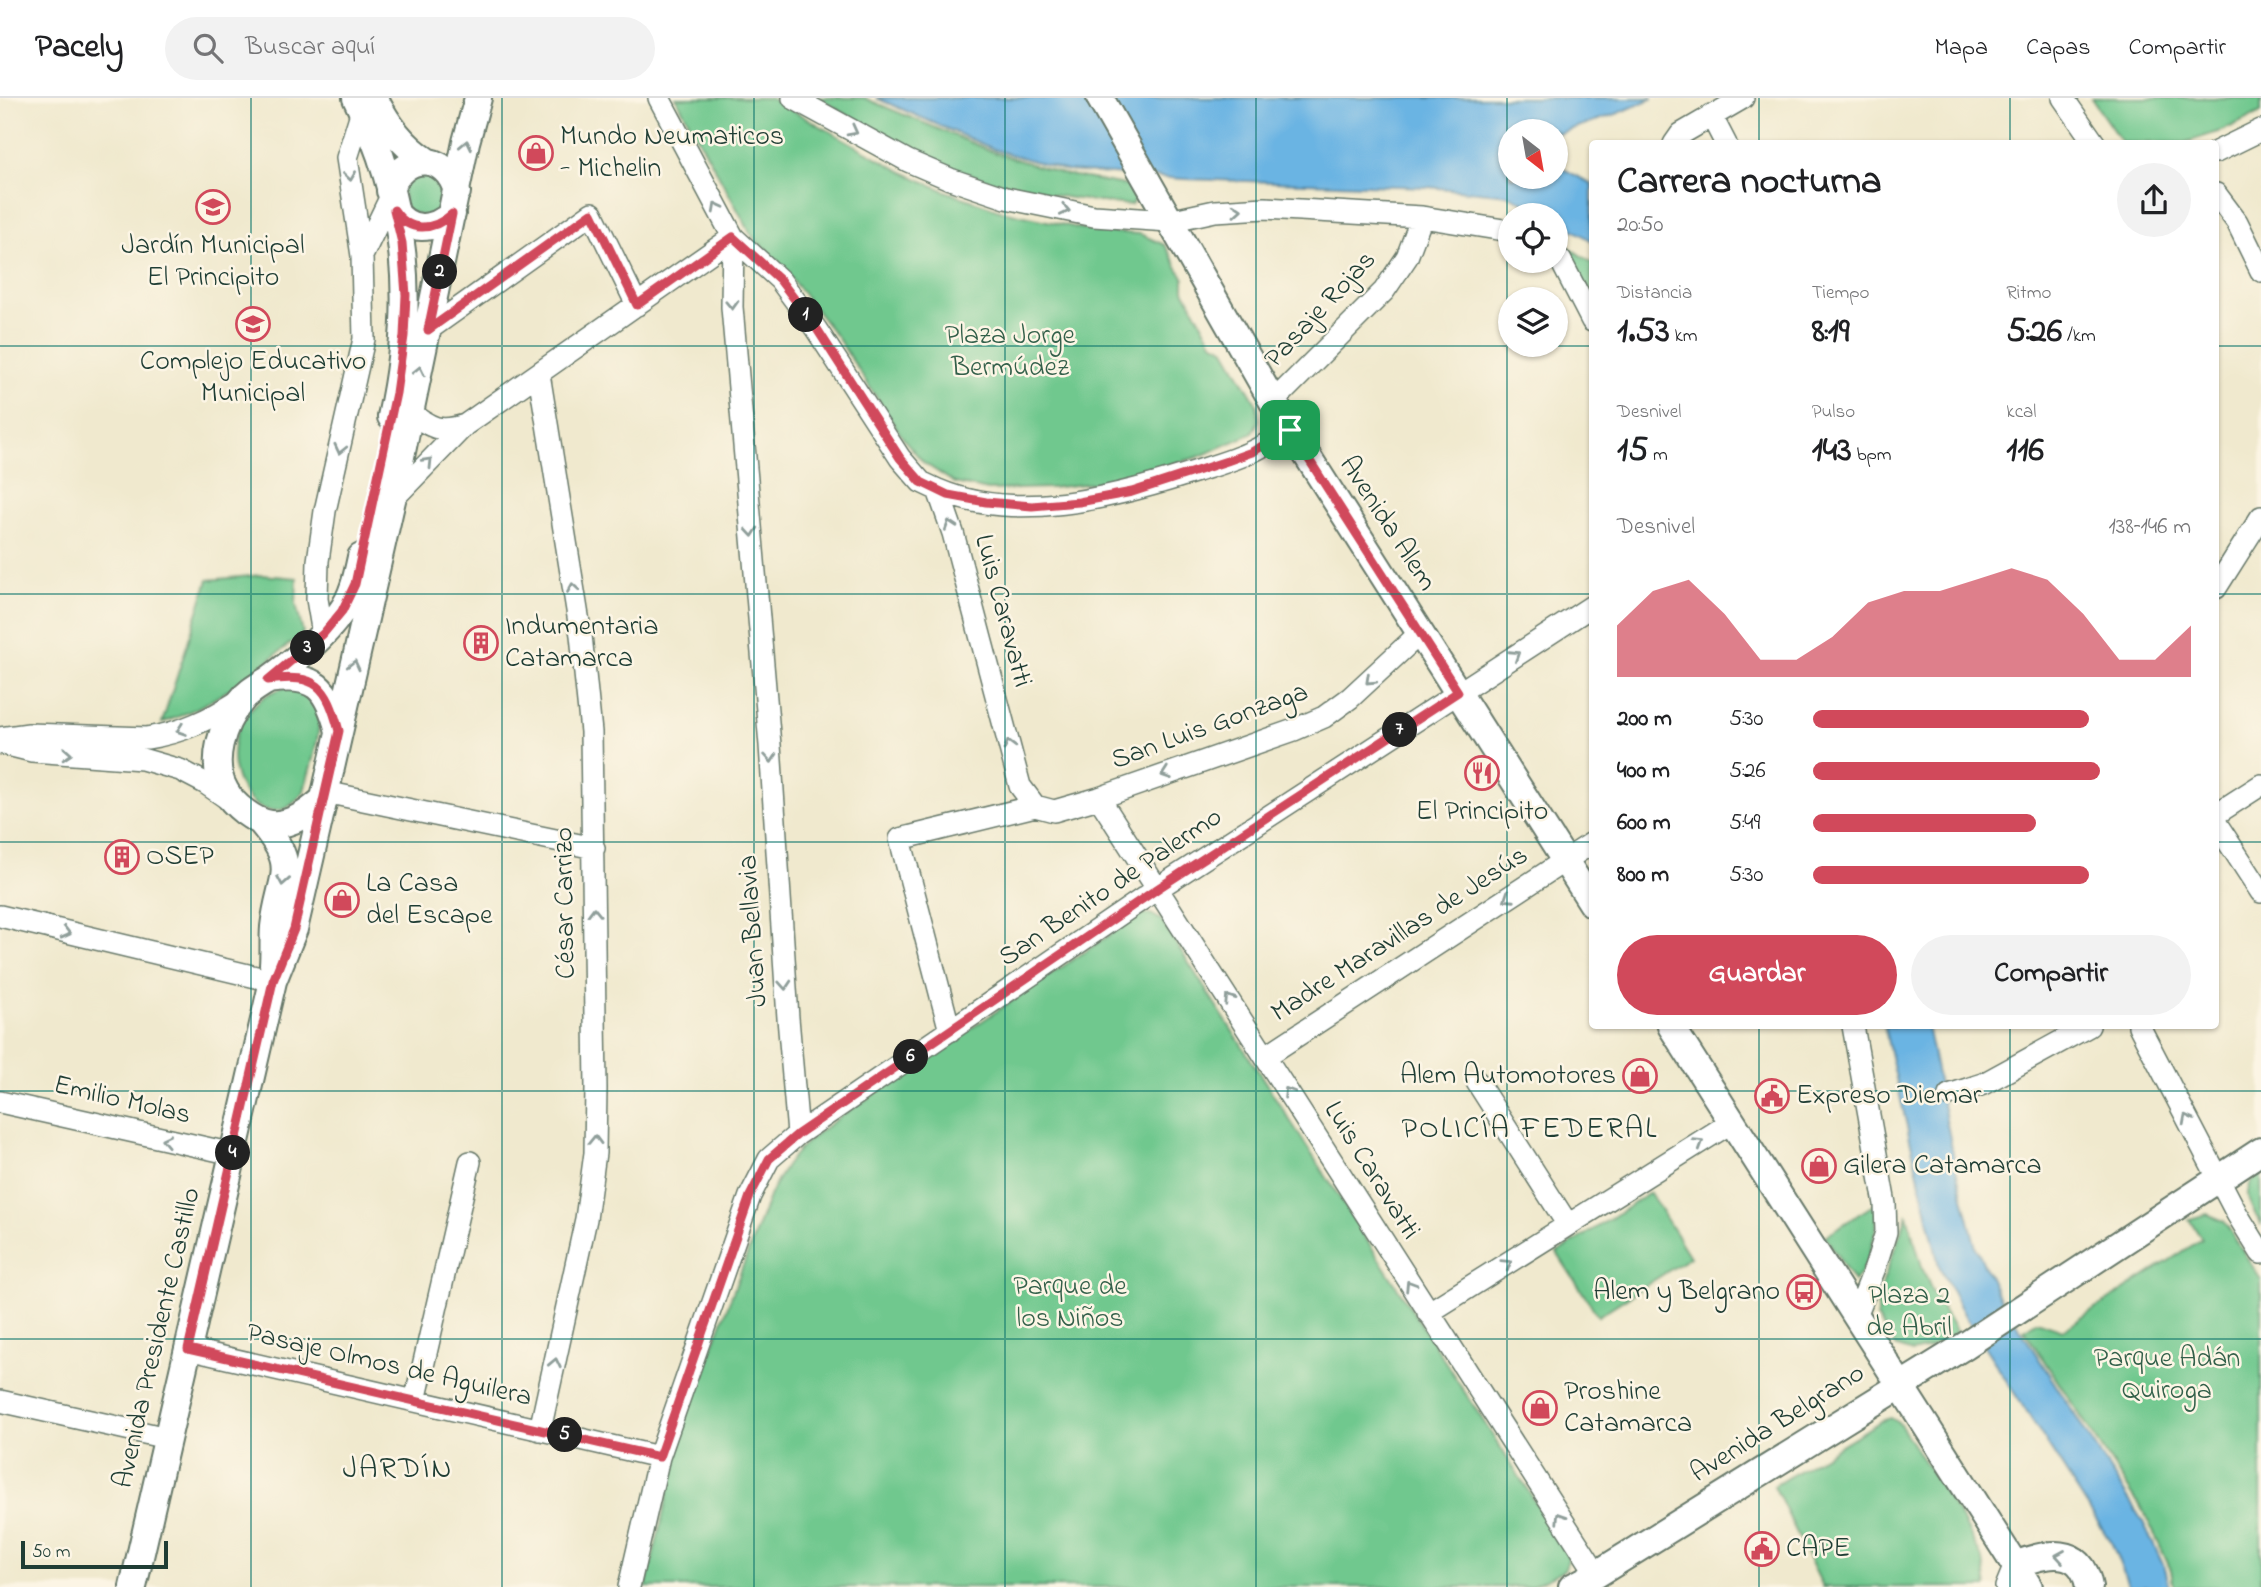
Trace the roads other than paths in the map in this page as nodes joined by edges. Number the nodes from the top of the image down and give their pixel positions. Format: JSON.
{"nodes":[{"id":1,"x":478,"y":98,"type":"edge"},
{"id":2,"x":659,"y":98,"type":"edge"},
{"id":3,"x":793,"y":98,"type":"edge"},
{"id":4,"x":1100,"y":98,"type":"edge"},
{"id":5,"x":1743,"y":98,"type":"edge"},
{"id":6,"x":2063,"y":98,"type":"edge"},
{"id":7,"x":364,"y":102,"type":"edge"},
{"id":8,"x":1711,"y":116,"type":"junction"},
{"id":9,"x":2261,"y":130,"type":"edge"},
{"id":10,"x":1677,"y":140,"type":"edge"},
{"id":11,"x":1724,"y":140,"type":"edge"},
{"id":12,"x":2092,"y":140,"type":"edge"},
{"id":13,"x":2219,"y":151,"type":"edge"},
{"id":14,"x":428,"y":162,"type":"junction"},
{"id":15,"x":2219,"y":198,"type":"edge"},
{"id":16,"x":391,"y":199,"type":"junction"},
{"id":17,"x":454,"y":203,"type":"junction"},
{"id":18,"x":1422,"y":217,"type":"junction"},
{"id":19,"x":1169,"y":221,"type":"junction"},
{"id":20,"x":1498,"y":229,"type":"edge"},
{"id":21,"x":733,"y":237,"type":"junction"},
{"id":22,"x":362,"y":256,"type":"junction"},
{"id":23,"x":2261,"y":271,"type":"edge"},
{"id":24,"x":1567,"y":273,"type":"edge"},
{"id":25,"x":637,"y":305,"type":"junction"},
{"id":26,"x":1589,"y":314,"type":"edge"},
{"id":27,"x":428,"y":330,"type":"junction"},
{"id":28,"x":539,"y":374,"type":"junction"},
{"id":29,"x":1273,"y":402,"type":"junction"},
{"id":30,"x":410,"y":412,"type":"junction"},
{"id":31,"x":465,"y":425,"type":"junction"},
{"id":32,"x":1290,"y":430,"type":"junction"},
{"id":33,"x":937,"y":490,"type":"junction"},
{"id":34,"x":392,"y":500,"type":"junction"},
{"id":35,"x":2261,"y":517,"type":"edge"},
{"id":36,"x":2219,"y":583,"type":"edge"},
{"id":37,"x":1589,"y":608,"type":"edge"},
{"id":38,"x":1420,"y":633,"type":"junction"},
{"id":39,"x":323,"y":634,"type":"junction"},
{"id":40,"x":268,"y":680,"type":"junction"},
{"id":41,"x":1458,"y":692,"type":"junction"},
{"id":42,"x":242,"y":699,"type":"junction"},
{"id":43,"x":339,"y":731,"type":"junction"},
{"id":44,"x":0,"y":741,"type":"edge"},
{"id":45,"x":2261,"y":785,"type":"edge"},
{"id":46,"x":324,"y":796,"type":"junction"},
{"id":47,"x":1099,"y":798,"type":"junction"},
{"id":48,"x":233,"y":802,"type":"junction"},
{"id":49,"x":1035,"y":806,"type":"junction"},
{"id":50,"x":2219,"y":812,"type":"edge"},
{"id":51,"x":260,"y":821,"type":"junction"},
{"id":52,"x":2219,"y":828,"type":"edge"},
{"id":53,"x":1589,"y":845,"type":"edge"},
{"id":54,"x":594,"y":848,"type":"junction"},
{"id":55,"x":1565,"y":860,"type":"junction"},
{"id":56,"x":1157,"y":889,"type":"junction"},
{"id":57,"x":2261,"y":892,"type":"edge"},
{"id":58,"x":1589,"y":898,"type":"edge"},
{"id":59,"x":0,"y":916,"type":"edge"},
{"id":60,"x":273,"y":981,"type":"junction"},
{"id":61,"x":1673,"y":1029,"type":"edge"},
{"id":62,"x":1854,"y":1029,"type":"edge"},
{"id":63,"x":2084,"y":1029,"type":"edge"},
{"id":64,"x":2141,"y":1029,"type":"edge"},
{"id":65,"x":950,"y":1031,"type":"junction"},
{"id":66,"x":1266,"y":1056,"type":"junction"},
{"id":67,"x":1477,"y":1082,"type":"dead end"},
{"id":68,"x":1949,"y":1095,"type":"dead end"},
{"id":69,"x":0,"y":1102,"type":"edge"},
{"id":70,"x":1732,"y":1122,"type":"junction"},
{"id":71,"x":798,"y":1134,"type":"junction"},
{"id":72,"x":2261,"y":1151,"type":"edge"},
{"id":73,"x":233,"y":1154,"type":"junction"},
{"id":74,"x":470,"y":1162,"type":"dead end"},
{"id":75,"x":2218,"y":1180,"type":"junction"},
{"id":76,"x":1568,"y":1225,"type":"junction"},
{"id":77,"x":2261,"y":1253,"type":"edge"},
{"id":78,"x":1428,"y":1313,"type":"junction"},
{"id":79,"x":1856,"y":1316,"type":"junction"},
{"id":80,"x":188,"y":1349,"type":"junction"},
{"id":81,"x":1900,"y":1386,"type":"junction"},
{"id":82,"x":0,"y":1401,"type":"edge"},
{"id":83,"x":415,"y":1401,"type":"junction"},
{"id":84,"x":540,"y":1430,"type":"junction"},
{"id":85,"x":167,"y":1438,"type":"junction"},
{"id":86,"x":659,"y":1457,"type":"junction"},
{"id":87,"x":1597,"y":1574,"type":"junction"},
{"id":88,"x":2011,"y":1576,"type":"edge"},
{"id":89,"x":133,"y":1587,"type":"edge"},
{"id":90,"x":629,"y":1587,"type":"edge"},
{"id":91,"x":1573,"y":1587,"type":"edge"},
{"id":92,"x":2029,"y":1587,"type":"edge"},
{"id":93,"x":2089,"y":1587,"type":"edge"}],
"edges":[{"from":17,"to":1,"type":"main road","one_way":true},
{"from":21,"to":2,"type":"street","one_way":true},
{"from":3,"to":19,"type":"street","one_way":true},
{"from":4,"to":19,"type":"main road","name":"Avenida Alem"},
{"from":5,"to":8,"type":"street"},
{"from":6,"to":12,"type":"street"},
{"from":7,"to":14,"type":"main road"},
{"from":7,"to":16,"type":"main road"},
{"from":7,"to":22,"type":"street","one_way":true},
{"from":8,"to":10,"type":"street"},
{"from":8,"to":11,"type":"street"},
{"from":9,"to":13,"type":"street"},
{"from":14,"to":16,"type":"main road"},
{"from":14,"to":17,"type":"main road"},
{"from":15,"to":23,"type":"street"},
{"from":16,"to":17,"type":"main road"},
{"from":16,"to":22,"type":"street"},
{"from":16,"to":39,"type":"main road"},
{"from":17,"to":27,"type":"main road"},
{"from":19,"to":18,"type":"street","one_way":true},
{"from":18,"to":20,"type":"street"},
{"from":18,"to":29,"type":"street","name":"Pasaje Rojas"},
{"from":19,"to":29,"type":"main road","name":"Avenida Alem"},
{"from":21,"to":25,"type":"street"},
{"from":21,"to":33,"type":"street"},
{"from":21,"to":71,"type":"street","name":"Juan Bellavia","one_way":true},
{"from":22,"to":39,"type":"street","one_way":true},
{"from":24,"to":26,"type":"street"},
{"from":25,"to":27,"type":"street"},
{"from":25,"to":28,"type":"street"},
{"from":30,"to":27,"type":"main road","one_way":true},
{"from":28,"to":31,"type":"street"},
{"from":54,"to":28,"type":"street","name":"César Carrizo","one_way":true},
{"from":29,"to":32,"type":"main road","name":"Avenida Alem"},
{"from":30,"to":31,"type":"street"},
{"from":30,"to":34,"type":"main road"},
{"from":34,"to":31,"type":"street","one_way":true},
{"from":32,"to":33,"type":"street"},
{"from":32,"to":38,"type":"main road","name":"Avenida Alem"},
{"from":49,"to":33,"type":"street","name":"Luis Caravatti","one_way":true},
{"from":43,"to":34,"type":"main road","one_way":true},
{"from":35,"to":36,"type":"street"},
{"from":41,"to":37,"type":"street","name":"San Benito de Palermo","one_way":true},
{"from":38,"to":41,"type":"main road","name":"Avenida Alem"},
{"from":38,"to":47,"type":"street","name":"San Luis Gonzaga","one_way":true},
{"from":39,"to":40,"type":"main road"},
{"from":40,"to":42,"type":"main road"},
{"from":40,"to":43,"type":"main road"},
{"from":41,"to":55,"type":"main road","name":"Avenida Alem"},
{"from":41,"to":56,"type":"street","name":"San Benito de Palermo"},
{"from":42,"to":44,"type":"street","one_way":true},
{"from":42,"to":48,"type":"main road"},
{"from":43,"to":46,"type":"main road"},
{"from":44,"to":48,"type":"street","one_way":true},
{"from":45,"to":50,"type":"street"},
{"from":46,"to":51,"type":"main road"},
{"from":46,"to":54,"type":"street"},
{"from":46,"to":60,"type":"main road","name":"Avenida Presidente Castillo"},
{"from":47,"to":49,"type":"street","name":"San Luis Gonzaga"},
{"from":47,"to":56,"type":"street","name":"Luis Caravatti"},
{"from":48,"to":51,"type":"main road"},
{"from":49,"to":65,"type":"street","name":"San Luis Gonzaga"},
{"from":51,"to":60,"type":"main road","name":"Avenida Presidente Castillo","one_way":true},
{"from":52,"to":57,"type":"street"},
{"from":53,"to":55,"type":"street","name":"Madre Maravillas de Jesús"},
{"from":84,"to":54,"type":"street","name":"César Carrizo","one_way":true},
{"from":55,"to":58,"type":"main road","name":"Avenida Alem"},
{"from":55,"to":66,"type":"street","name":"Madre Maravillas de Jesús","one_way":true},
{"from":56,"to":65,"type":"street","name":"San Benito de Palermo"},
{"from":66,"to":56,"type":"street","name":"Luis Caravatti","one_way":true},
{"from":59,"to":60,"type":"street","one_way":true},
{"from":60,"to":73,"type":"main road","name":"Avenida Presidente Castillo"},
{"from":61,"to":70,"type":"main road"},
{"from":62,"to":79,"type":"street"},
{"from":63,"to":68,"type":"street"},
{"from":75,"to":64,"type":"street","one_way":true},
{"from":65,"to":71,"type":"street","name":"San Benito de Palermo"},
{"from":78,"to":66,"type":"street","name":"Luis Caravatti","one_way":true},
{"from":67,"to":76,"type":"street"},
{"from":73,"to":69,"type":"street","name":"Emilio Molas","one_way":true},
{"from":76,"to":70,"type":"street","one_way":true},
{"from":70,"to":79,"type":"main road"},
{"from":71,"to":86,"type":"street"},
{"from":72,"to":75,"type":"main road","name":"Avenida Belgrano"},
{"from":73,"to":80,"type":"main road","name":"Avenida Presidente Castillo"},
{"from":74,"to":83,"type":"street"},
{"from":75,"to":77,"type":"street"},
{"from":75,"to":81,"type":"main road","name":"Avenida Belgrano"},
{"from":78,"to":76,"type":"street","one_way":true},
{"from":87,"to":78,"type":"street","name":"Luis Caravatti","one_way":true},
{"from":79,"to":81,"type":"main road"},
{"from":80,"to":83,"type":"street","name":"Pasaje Olmos de Aguilera"},
{"from":80,"to":85,"type":"main road","name":"Avenida Presidente Castillo"},
{"from":81,"to":87,"type":"main road","name":"Avenida Belgrano"},
{"from":81,"to":88,"type":"main road"},
{"from":82,"to":85,"type":"street"},
{"from":83,"to":84,"type":"street","name":"Pasaje Olmos de Aguilera"},
{"from":84,"to":86,"type":"street","name":"Pasaje Olmos de Aguilera"},
{"from":85,"to":89,"type":"main road","name":"Avenida Presidente Castillo"},
{"from":86,"to":90,"type":"street"},
{"from":87,"to":91,"type":"main road","name":"Avenida Belgrano"},
{"from":88,"to":92,"type":"main road"},
{"from":93,"to":88,"type":"main road","one_way":true}]}
